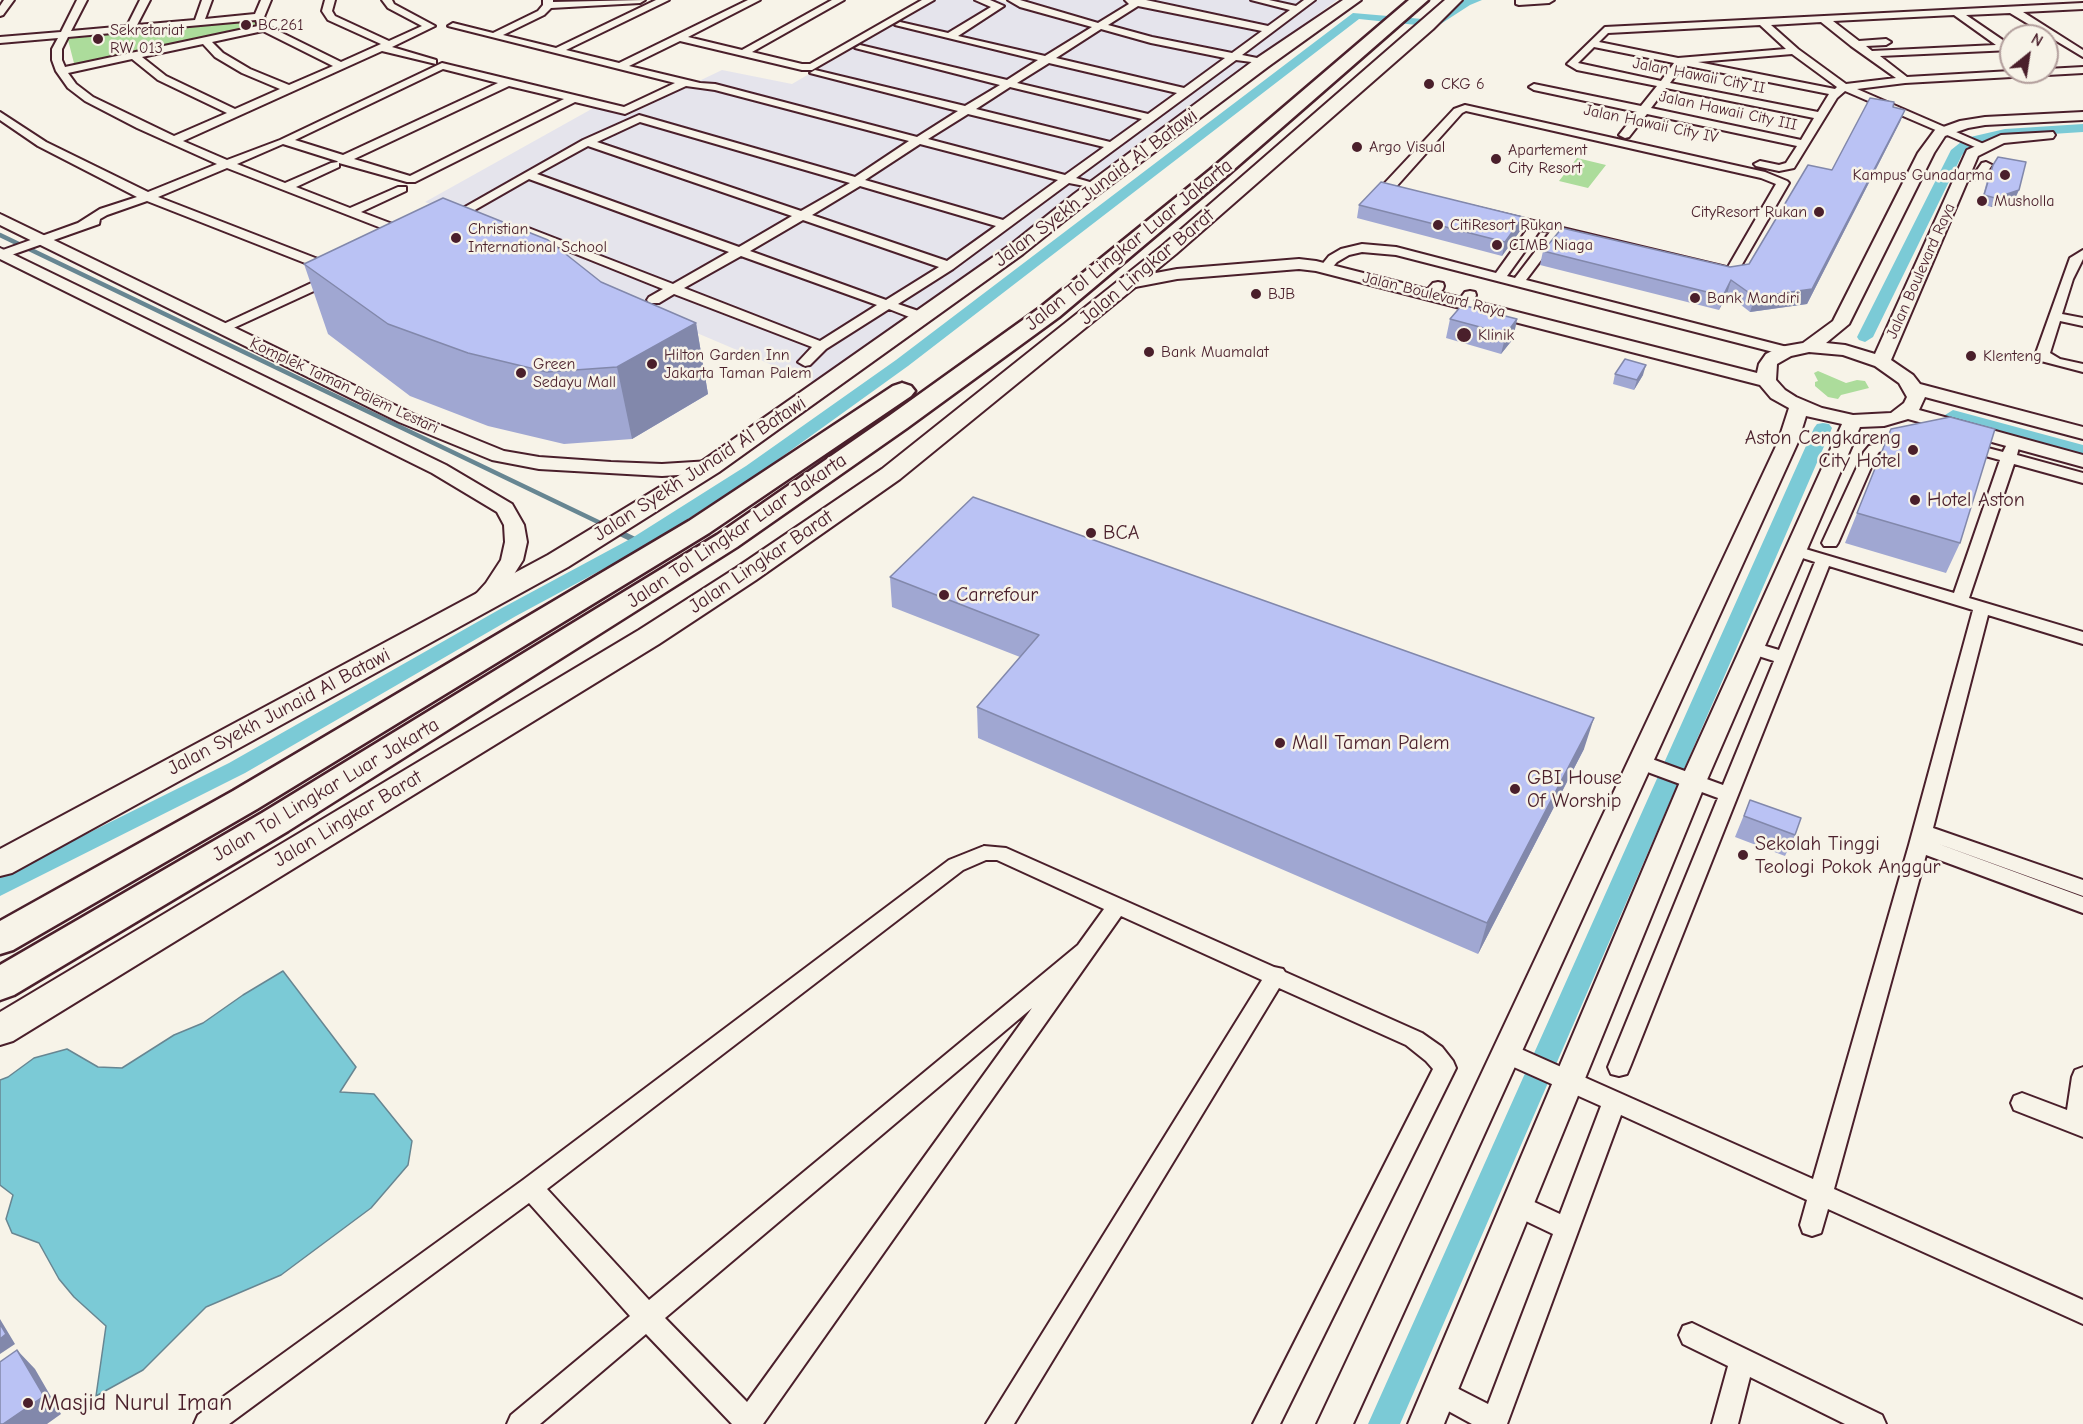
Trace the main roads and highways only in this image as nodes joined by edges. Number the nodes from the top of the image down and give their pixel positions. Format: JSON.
{"nodes":[{"id":1,"x":1353,"y":0,"type":"edge"},
{"id":2,"x":1419,"y":0,"type":"edge"},
{"id":3,"x":1426,"y":0,"type":"edge"},
{"id":4,"x":1454,"y":0,"type":"edge"},
{"id":5,"x":1383,"y":11,"type":"edge"},
{"id":6,"x":1433,"y":21,"type":"junction"},
{"id":7,"x":1279,"y":52,"type":"junction"},
{"id":8,"x":0,"y":864,"type":"edge"},
{"id":9,"x":0,"y":939,"type":"edge"},
{"id":10,"x":0,"y":984,"type":"edge"},
{"id":11,"x":0,"y":1030,"type":"edge"}],
"edges":[{"from":1,"to":7,"type":"main road","name":"Jalan Syekh Junaid Al Batawi"},
{"from":2,"to":5,"type":"highway","name":"Jalan Tol Lingkar Luar Jakarta"},
{"from":3,"to":6,"type":"main road"},
{"from":4,"to":6,"type":"main road","name":"Jalan Lingkar Barat"},
{"from":5,"to":7,"type":"main road"},
{"from":5,"to":9,"type":"highway","name":"Jalan Tol Lingkar Luar Jakarta"},
{"from":5,"to":10,"type":"highway","name":"Jalan Tol Lingkar Luar Jakarta"},
{"from":6,"to":11,"type":"main road","name":"Jalan Lingkar Barat"},
{"from":7,"to":8,"type":"main road","name":"Jalan Syekh Junaid Al Batawi"}]}
